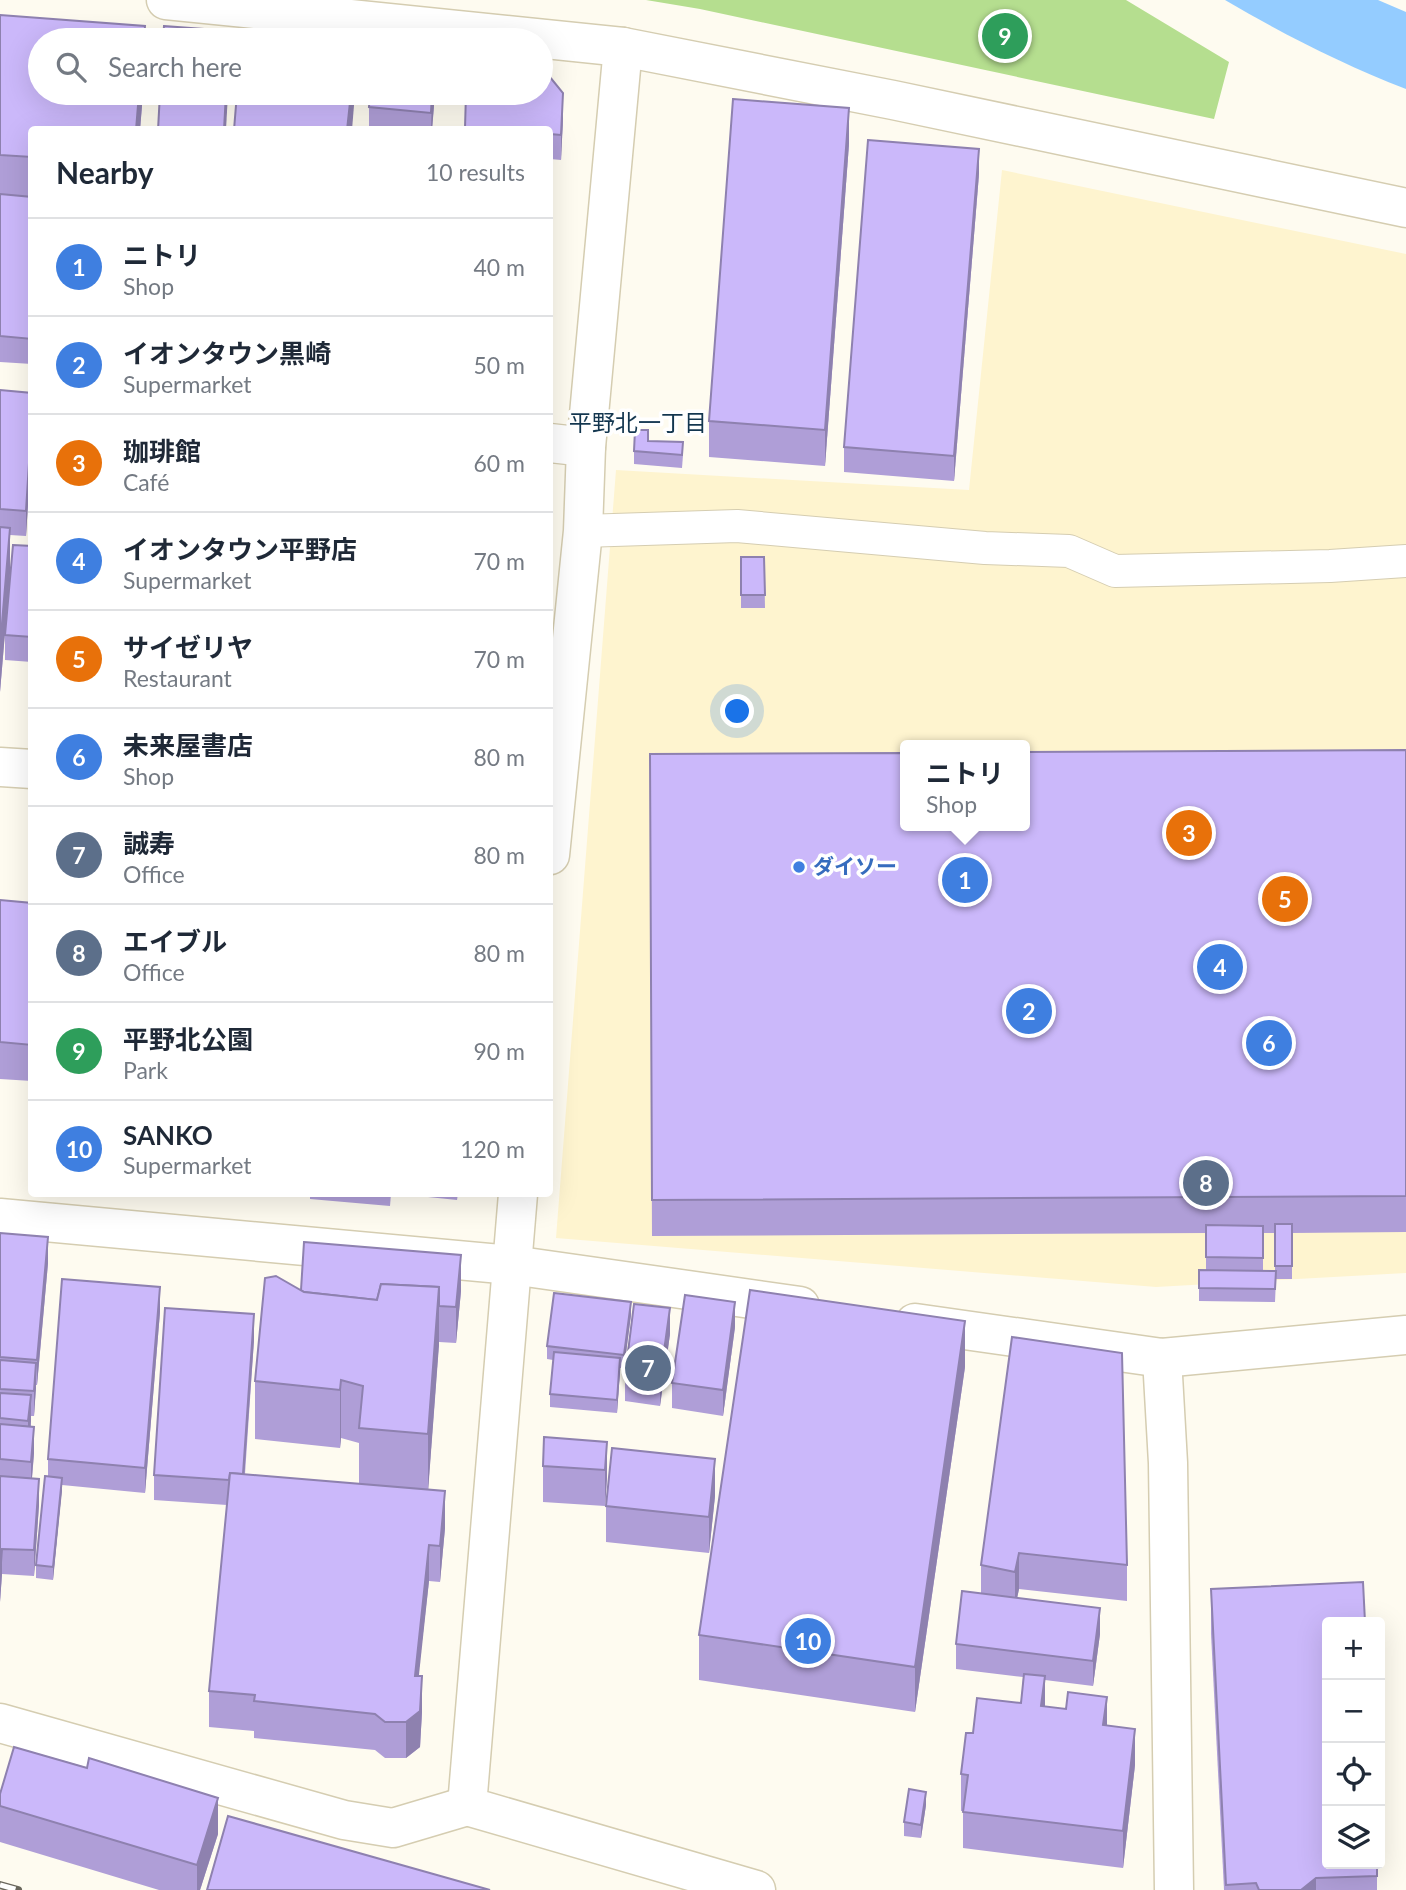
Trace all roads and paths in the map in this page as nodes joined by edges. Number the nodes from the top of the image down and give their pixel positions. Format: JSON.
{"nodes":[{"id":1,"x":166,"y":0,"type":"edge"},
{"id":2,"x":439,"y":28,"type":"edge"},
{"id":3,"x":553,"y":40,"type":"edge"},
{"id":4,"x":624,"y":47,"type":"junction"},
{"id":5,"x":1406,"y":208,"type":"edge"},
{"id":6,"x":568,"y":445,"type":"edge"},
{"id":7,"x":583,"y":531,"type":"junction"},
{"id":8,"x":1406,"y":561,"type":"edge"},
{"id":9,"x":0,"y":768,"type":"edge"},
{"id":10,"x":28,"y":769,"type":"edge"},
{"id":11,"x":553,"y":793,"type":"edge"},
{"id":12,"x":518,"y":1197,"type":"edge"},
{"id":13,"x":0,"y":1218,"type":"edge"},
{"id":14,"x":512,"y":1265,"type":"junction"},
{"id":15,"x":830,"y":1310,"type":"edge"},
{"id":16,"x":885,"y":1318,"type":"edge"},
{"id":17,"x":1406,"y":1335,"type":"edge"},
{"id":18,"x":1162,"y":1358,"type":"junction"},
{"id":19,"x":0,"y":1723,"type":"edge"},
{"id":20,"x":467,"y":1806,"type":"junction"},
{"id":21,"x":756,"y":1890,"type":"edge"},
{"id":22,"x":1174,"y":1890,"type":"edge"}],
"edges":[{"from":1,"to":2,"type":"street"},
{"from":3,"to":4,"type":"street"},
{"from":4,"to":5,"type":"street"},
{"from":4,"to":6,"type":"street"},
{"from":6,"to":7,"type":"street"},
{"from":7,"to":8,"type":"lane"},
{"from":7,"to":11,"type":"street"},
{"from":9,"to":10,"type":"street"},
{"from":12,"to":14,"type":"street"},
{"from":13,"to":14,"type":"street"},
{"from":14,"to":15,"type":"street"},
{"from":14,"to":20,"type":"street"},
{"from":16,"to":18,"type":"street"},
{"from":17,"to":18,"type":"street"},
{"from":18,"to":22,"type":"street"},
{"from":19,"to":20,"type":"street"},
{"from":20,"to":21,"type":"street"}]}
